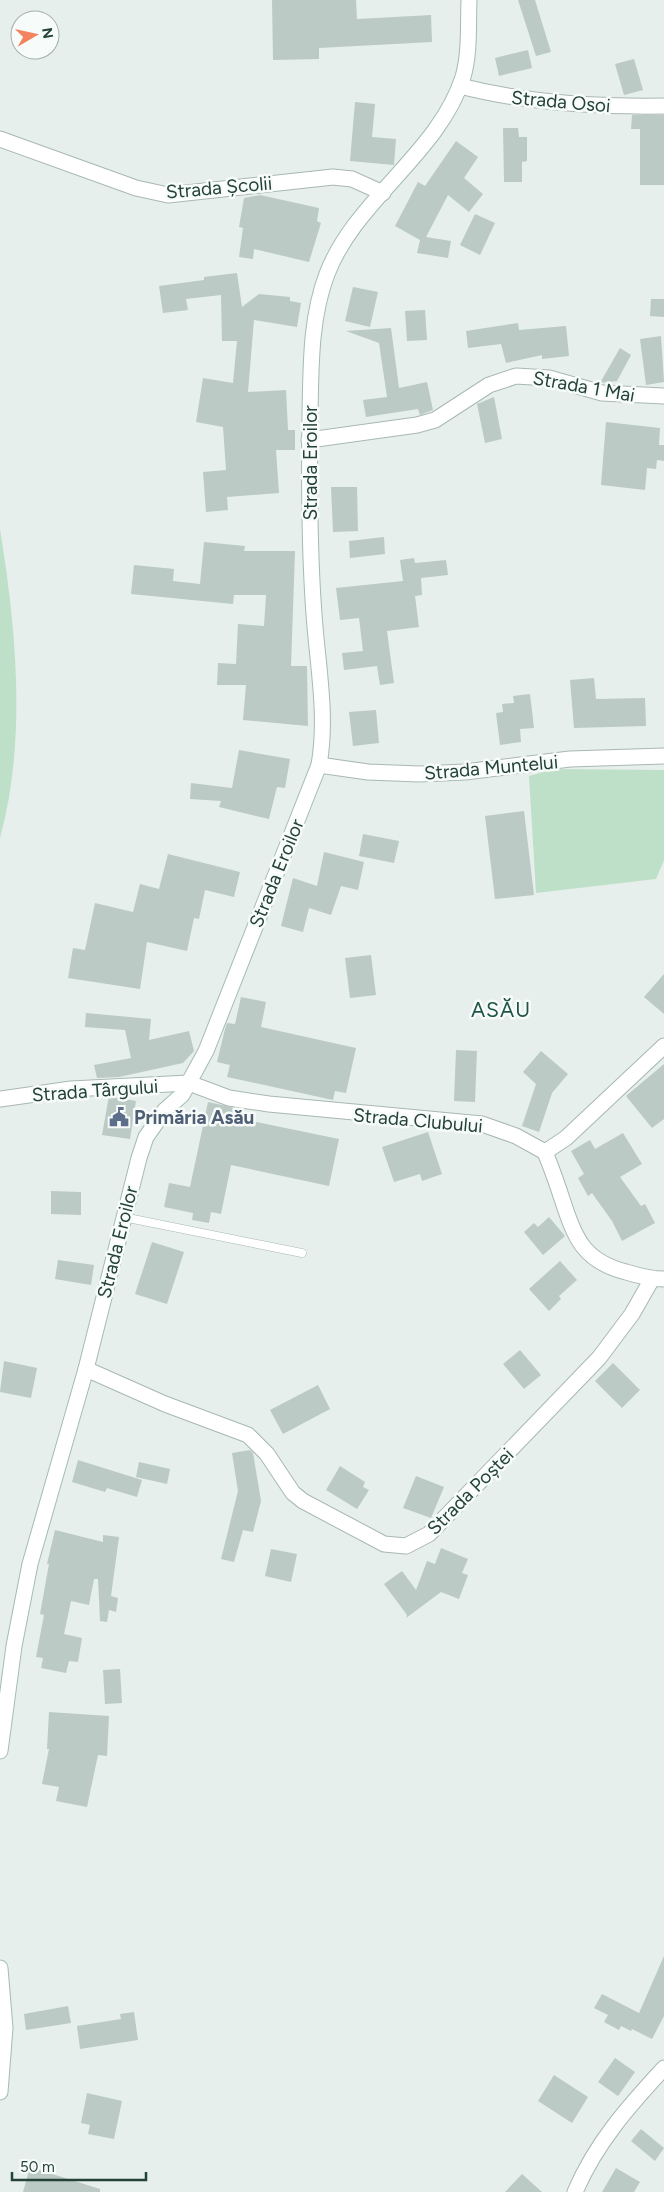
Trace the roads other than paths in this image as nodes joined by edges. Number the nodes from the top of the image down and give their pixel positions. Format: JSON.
{"nodes":[{"id":1,"x":469,"y":0,"type":"edge"},
{"id":2,"x":460,"y":86,"type":"junction"},
{"id":3,"x":664,"y":106,"type":"edge"},
{"id":4,"x":0,"y":139,"type":"edge"},
{"id":5,"x":383,"y":193,"type":"junction"},
{"id":6,"x":664,"y":396,"type":"edge"},
{"id":7,"x":309,"y":440,"type":"junction"},
{"id":8,"x":664,"y":756,"type":"edge"},
{"id":9,"x":319,"y":765,"type":"junction"},
{"id":10,"x":664,"y":1046,"type":"edge"},
{"id":11,"x":189,"y":1083,"type":"junction"},
{"id":12,"x":0,"y":1099,"type":"edge"},
{"id":13,"x":545,"y":1152,"type":"junction"},
{"id":14,"x":123,"y":1217,"type":"junction"},
{"id":15,"x":302,"y":1253,"type":"dead end"},
{"id":16,"x":658,"y":1279,"type":"edge"},
{"id":17,"x":86,"y":1369,"type":"junction"},
{"id":18,"x":0,"y":1751,"type":"edge"},
{"id":19,"x":0,"y":1968,"type":"edge"},
{"id":20,"x":664,"y":2068,"type":"edge"},
{"id":21,"x":0,"y":2092,"type":"edge"},
{"id":22,"x":576,"y":2192,"type":"edge"}],
"edges":[{"from":1,"to":2,"type":"street","name":"Strada Eroilor"},
{"from":2,"to":3,"type":"street","name":"Strada Osoi"},
{"from":2,"to":5,"type":"street","name":"Strada Eroilor"},
{"from":4,"to":5,"type":"street","name":"Strada Școlii"},
{"from":5,"to":7,"type":"street","name":"Strada Eroilor"},
{"from":6,"to":7,"type":"street","name":"Strada 1 Mai"},
{"from":7,"to":9,"type":"street","name":"Strada Eroilor"},
{"from":8,"to":9,"type":"street","name":"Strada Muntelui"},
{"from":9,"to":11,"type":"street","name":"Strada Eroilor"},
{"from":10,"to":13,"type":"street"},
{"from":11,"to":12,"type":"street","name":"Strada Târgului"},
{"from":11,"to":13,"type":"street","name":"Strada Clubului"},
{"from":11,"to":14,"type":"street","name":"Strada Eroilor"},
{"from":13,"to":16,"type":"street"},
{"from":14,"to":15,"type":"lane"},
{"from":14,"to":17,"type":"street","name":"Strada Eroilor"},
{"from":16,"to":17,"type":"street","name":"Strada Poștei"},
{"from":17,"to":18,"type":"street","name":"Strada Eroilor"},
{"from":19,"to":21,"type":"street"},
{"from":20,"to":22,"type":"street"}]}
